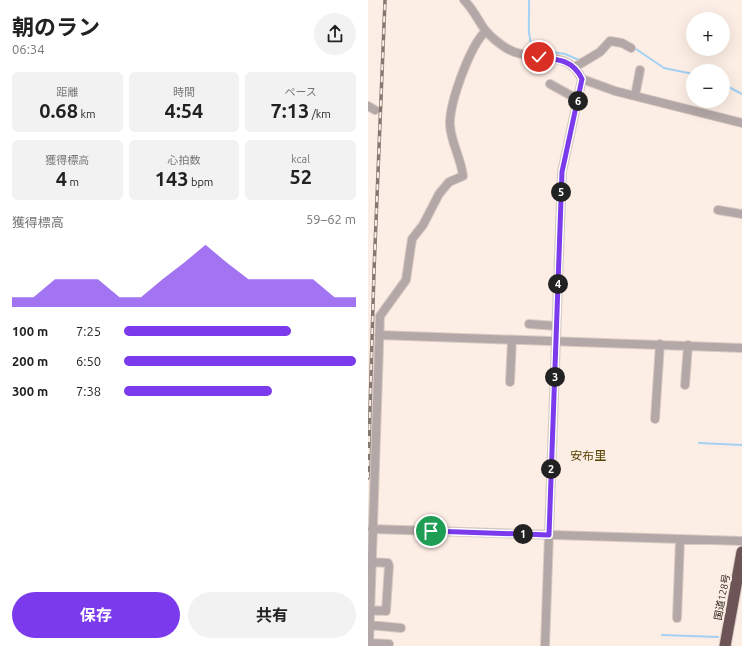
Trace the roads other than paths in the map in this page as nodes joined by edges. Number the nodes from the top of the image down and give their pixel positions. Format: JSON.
{"nodes":[{"id":1,"x":464,"y":0,"type":"edge"},
{"id":2,"x":486,"y":31,"type":"junction"},
{"id":3,"x":631,"y":48,"type":"dead end"},
{"id":4,"x":575,"y":67,"type":"junction"},
{"id":5,"x":640,"y":70,"type":"dead end"},
{"id":6,"x":582,"y":79,"type":"junction"},
{"id":7,"x":550,"y":84,"type":"dead end"},
{"id":8,"x":635,"y":96,"type":"junction"},
{"id":9,"x":579,"y":98,"type":"junction"},
{"id":10,"x":742,"y":123,"type":"edge"},
{"id":11,"x":718,"y":210,"type":"dead end"},
{"id":12,"x":742,"y":214,"type":"edge"},
{"id":13,"x":529,"y":324,"type":"dead end"},
{"id":14,"x":556,"y":326,"type":"junction"},
{"id":15,"x":379,"y":335,"type":"junction"},
{"id":16,"x":512,"y":340,"type":"junction"},
{"id":17,"x":556,"y":341,"type":"junction"},
{"id":18,"x":660,"y":344,"type":"junction"},
{"id":19,"x":688,"y":345,"type":"junction"},
{"id":20,"x":742,"y":348,"type":"edge"},
{"id":21,"x":510,"y":382,"type":"dead end"},
{"id":22,"x":685,"y":384,"type":"dead end"},
{"id":23,"x":372,"y":414,"type":"edge"},
{"id":24,"x":655,"y":419,"type":"dead end"},
{"id":25,"x":372,"y":529,"type":"junction"},
{"id":26,"x":549,"y":535,"type":"junction"},
{"id":27,"x":680,"y":540,"type":"junction"},
{"id":28,"x":742,"y":541,"type":"edge"},
{"id":29,"x":742,"y":555,"type":"edge"},
{"id":30,"x":371,"y":562,"type":"junction"},
{"id":31,"x":370,"y":610,"type":"junction"},
{"id":32,"x":677,"y":618,"type":"dead end"},
{"id":33,"x":369,"y":625,"type":"junction"},
{"id":34,"x":401,"y":628,"type":"dead end"},
{"id":35,"x":389,"y":644,"type":"dead end"},
{"id":36,"x":369,"y":645,"type":"edge"},
{"id":37,"x":545,"y":646,"type":"edge"},
{"id":38,"x":725,"y":646,"type":"edge"}],
"edges":[{"from":1,"to":2,"type":"street"},
{"from":2,"to":4,"type":"street"},
{"from":2,"to":15,"type":"street"},
{"from":3,"to":4,"type":"street"},
{"from":4,"to":6,"type":"street"},
{"from":5,"to":8,"type":"street"},
{"from":6,"to":8,"type":"street"},
{"from":6,"to":9,"type":"street"},
{"from":7,"to":9,"type":"street"},
{"from":8,"to":10,"type":"street"},
{"from":9,"to":14,"type":"street"},
{"from":11,"to":12,"type":"street"},
{"from":13,"to":14,"type":"street"},
{"from":14,"to":17,"type":"street"},
{"from":15,"to":16,"type":"street"},
{"from":15,"to":23,"type":"street"},
{"from":16,"to":17,"type":"street"},
{"from":16,"to":21,"type":"street"},
{"from":17,"to":18,"type":"street"},
{"from":17,"to":26,"type":"street"},
{"from":18,"to":19,"type":"street"},
{"from":18,"to":24,"type":"street"},
{"from":19,"to":20,"type":"street"},
{"from":19,"to":22,"type":"street"},
{"from":23,"to":25,"type":"street"},
{"from":25,"to":26,"type":"street"},
{"from":25,"to":30,"type":"street"},
{"from":26,"to":27,"type":"street"},
{"from":26,"to":37,"type":"street"},
{"from":27,"to":28,"type":"street"},
{"from":27,"to":32,"type":"street"},
{"from":29,"to":38,"type":"highway","name":"国道128号"},
{"from":30,"to":31,"type":"street"},
{"from":30,"to":31,"type":"street"},
{"from":31,"to":33,"type":"street"},
{"from":33,"to":34,"type":"street"},
{"from":33,"to":36,"type":"street"},
{"from":35,"to":36,"type":"street"}]}
